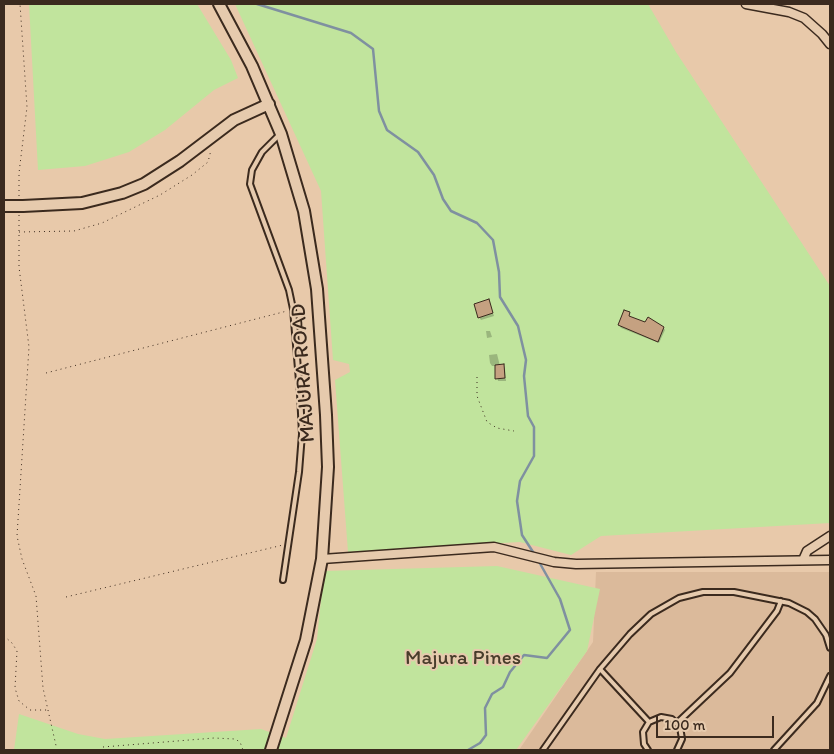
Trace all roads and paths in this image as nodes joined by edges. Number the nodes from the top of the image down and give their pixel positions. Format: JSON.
{"nodes":[{"id":1,"x":20,"y":4,"type":"edge"},
{"id":2,"x":219,"y":4,"type":"edge"},
{"id":3,"x":746,"y":4,"type":"edge"},
{"id":4,"x":830,"y":44,"type":"edge"},
{"id":5,"x":269,"y":104,"type":"junction"},
{"id":6,"x":281,"y":134,"type":"junction"},
{"id":7,"x":206,"y":141,"type":"junction"},
{"id":8,"x":4,"y":206,"type":"edge"},
{"id":9,"x":20,"y":207,"type":"junction"},
{"id":10,"x":19,"y":232,"type":"junction"},
{"id":11,"x":293,"y":309,"type":"junction"},
{"id":12,"x":46,"y":373,"type":"dead end"},
{"id":13,"x":477,"y":377,"type":"dead end"},
{"id":14,"x":514,"y":431,"type":"dead end"},
{"id":15,"x":830,"y":536,"type":"edge"},
{"id":16,"x":288,"y":543,"type":"junction"},
{"id":17,"x":322,"y":559,"type":"junction"},
{"id":18,"x":803,"y":560,"type":"junction"},
{"id":19,"x":830,"y":560,"type":"edge"},
{"id":20,"x":283,"y":580,"type":"dead end"},
{"id":21,"x":66,"y":597,"type":"dead end"},
{"id":22,"x":781,"y":601,"type":"junction"},
{"id":23,"x":4,"y":636,"type":"edge"},
{"id":24,"x":830,"y":648,"type":"edge"},
{"id":25,"x":600,"y":670,"type":"junction"},
{"id":26,"x":830,"y":676,"type":"edge"},
{"id":27,"x":48,"y":710,"type":"junction"},
{"id":28,"x":650,"y":722,"type":"junction"},
{"id":29,"x":677,"y":723,"type":"junction"},
{"id":30,"x":103,"y":747,"type":"dead end"},
{"id":31,"x":57,"y":750,"type":"edge"},
{"id":32,"x":243,"y":750,"type":"edge"},
{"id":33,"x":271,"y":750,"type":"edge"},
{"id":34,"x":543,"y":750,"type":"edge"},
{"id":35,"x":648,"y":750,"type":"edge"},
{"id":36,"x":677,"y":750,"type":"edge"},
{"id":37,"x":774,"y":750,"type":"edge"}],
"edges":[{"from":1,"to":9,"type":"path"},
{"from":2,"to":5,"type":"street","name":"MAJURA ROAD"},
{"from":3,"to":4,"type":"street"},
{"from":5,"to":6,"type":"street","name":"MAJURA ROAD"},
{"from":5,"to":7,"type":"street"},
{"from":6,"to":11,"type":"lane"},
{"from":6,"to":17,"type":"street","name":"MAJURA ROAD"},
{"from":7,"to":9,"type":"street"},
{"from":7,"to":10,"type":"path"},
{"from":8,"to":9,"type":"street","bridge":true},
{"from":9,"to":10,"type":"path"},
{"from":10,"to":27,"type":"path"},
{"from":11,"to":12,"type":"path"},
{"from":11,"to":16,"type":"lane"},
{"from":13,"to":14,"type":"path"},
{"from":15,"to":18,"type":"street"},
{"from":16,"to":20,"type":"lane"},
{"from":16,"to":21,"type":"path"},
{"from":17,"to":18,"type":"street"},
{"from":17,"to":33,"type":"street","name":"MAJURA ROAD"},
{"from":18,"to":19,"type":"street"},
{"from":22,"to":24,"type":"lane"},
{"from":22,"to":25,"type":"lane"},
{"from":22,"to":29,"type":"lane"},
{"from":23,"to":27,"type":"path"},
{"from":25,"to":28,"type":"lane"},
{"from":25,"to":34,"type":"lane"},
{"from":26,"to":37,"type":"lane"},
{"from":27,"to":31,"type":"path"},
{"from":28,"to":29,"type":"lane"},
{"from":28,"to":35,"type":"lane"},
{"from":29,"to":36,"type":"lane"},
{"from":30,"to":32,"type":"path"}]}
